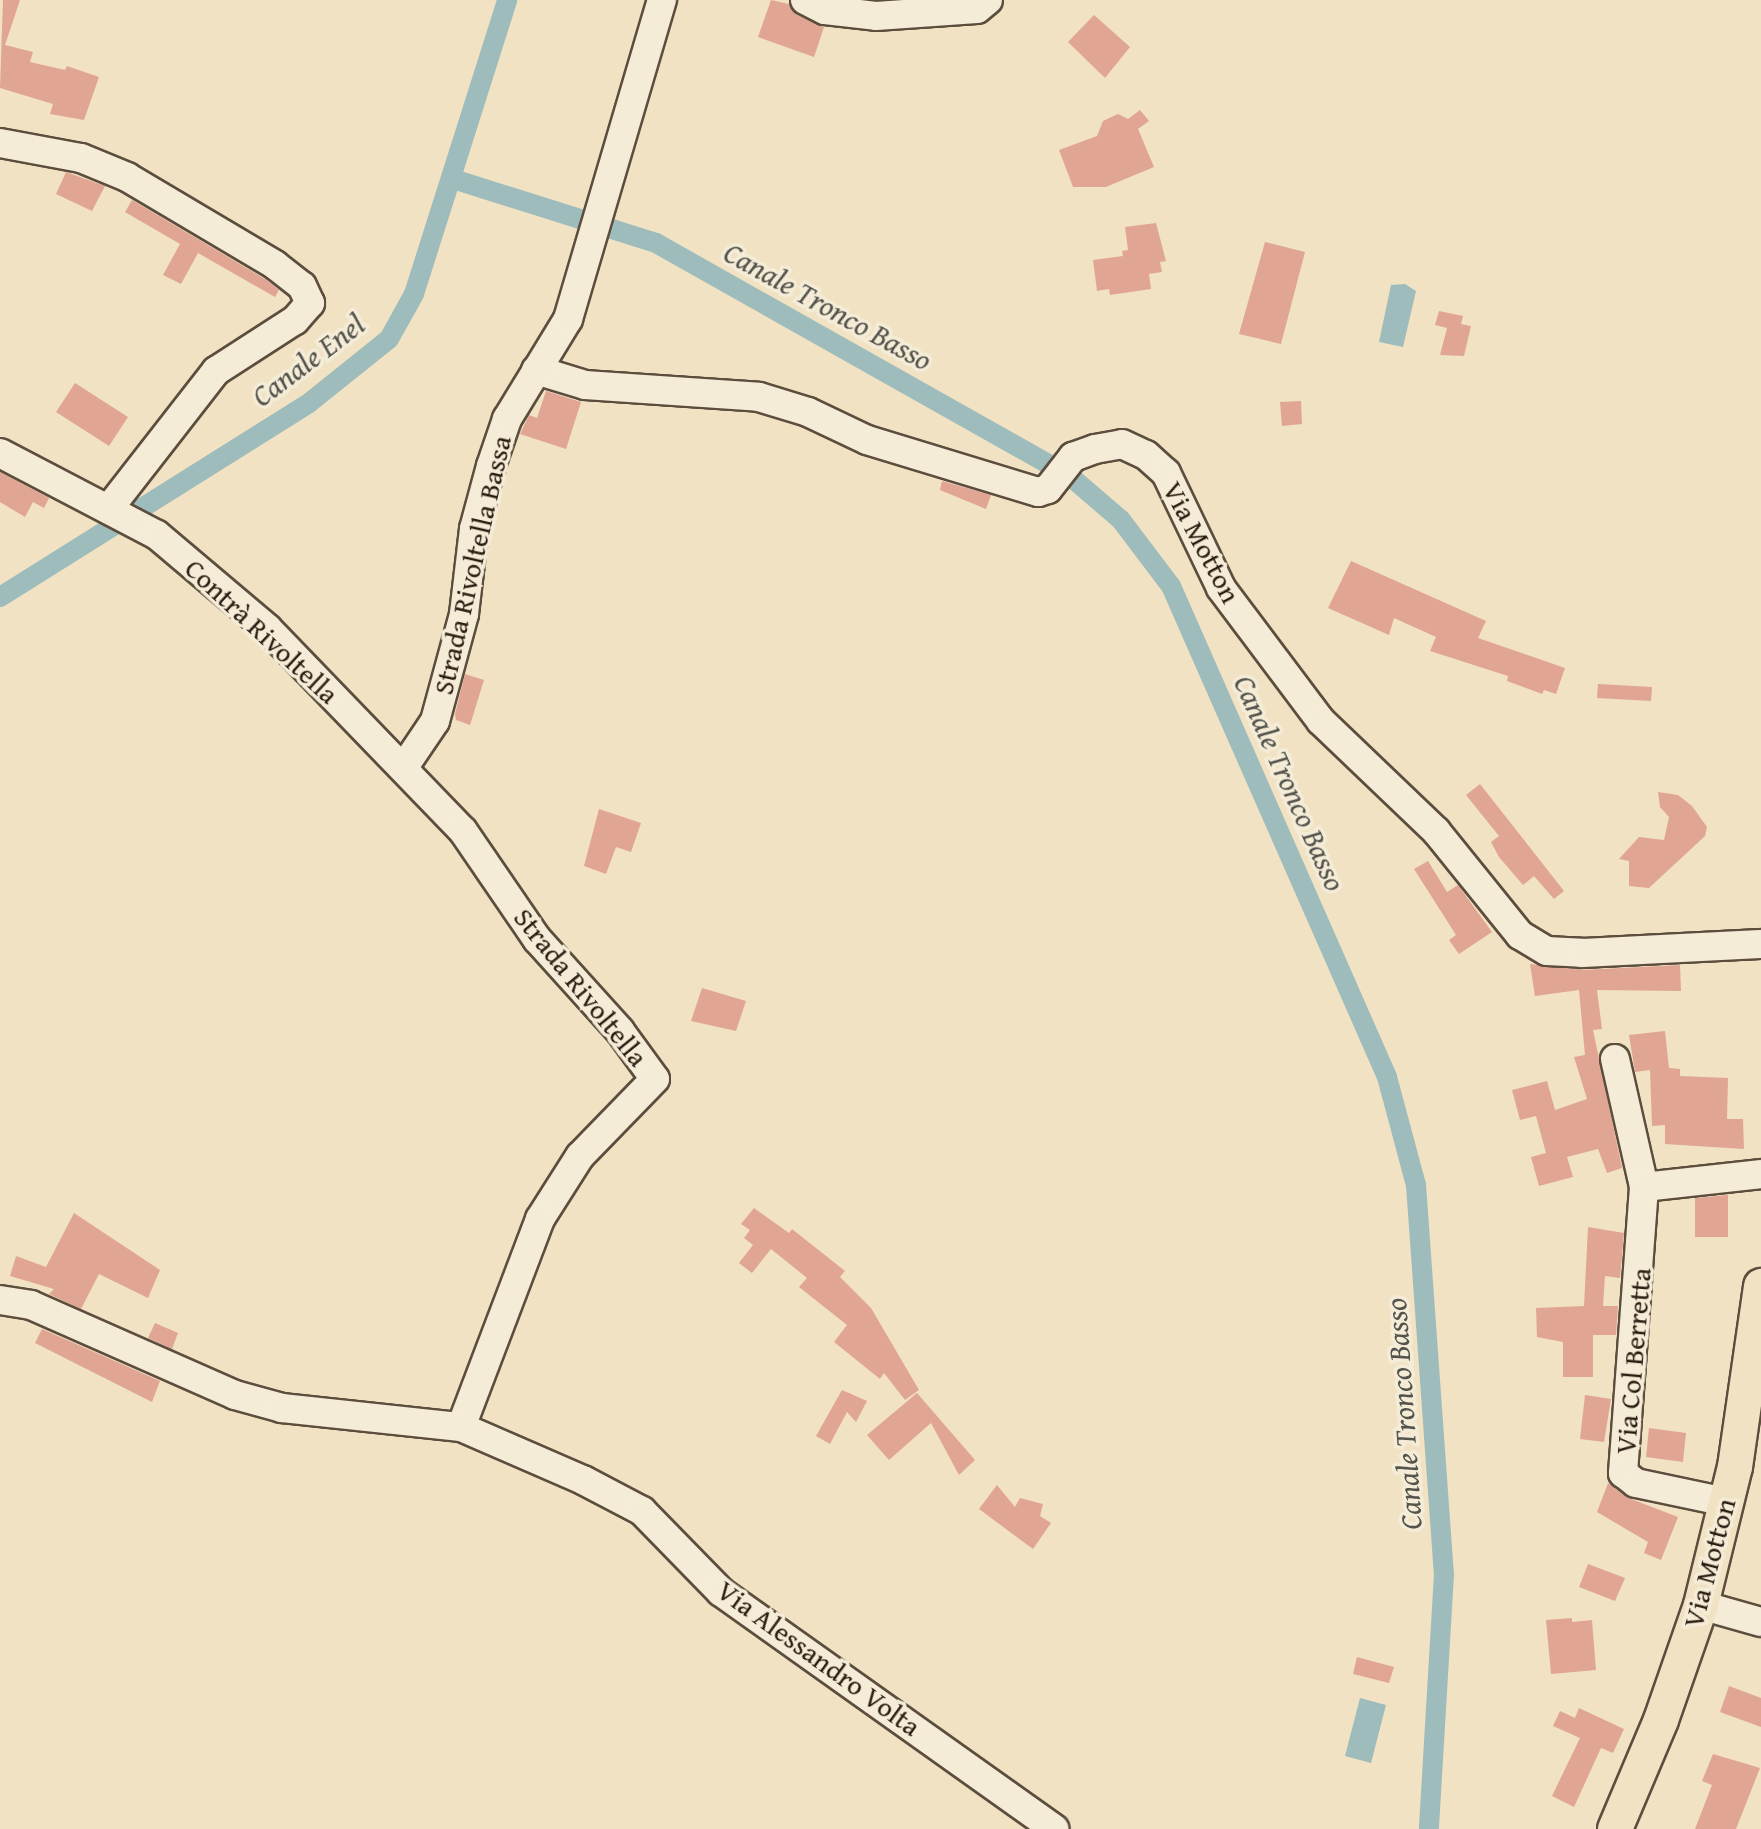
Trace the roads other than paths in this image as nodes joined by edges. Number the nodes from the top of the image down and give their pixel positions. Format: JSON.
{"nodes":[{"id":1,"x":662,"y":0,"type":"edge"},
{"id":2,"x":805,"y":0,"type":"edge"},
{"id":3,"x":988,"y":0,"type":"edge"},
{"id":4,"x":0,"y":143,"type":"edge"},
{"id":5,"x":536,"y":370,"type":"junction"},
{"id":6,"x":0,"y":453,"type":"edge"},
{"id":7,"x":110,"y":507,"type":"junction"},
{"id":8,"x":404,"y":767,"type":"junction"},
{"id":9,"x":1761,"y":944,"type":"edge"},
{"id":10,"x":1615,"y":1059,"type":"dead end"},
{"id":11,"x":1761,"y":1174,"type":"edge"},
{"id":12,"x":1644,"y":1187,"type":"junction"},
{"id":13,"x":1761,"y":1286,"type":"edge"},
{"id":14,"x":0,"y":1300,"type":"edge"},
{"id":15,"x":461,"y":1427,"type":"junction"},
{"id":16,"x":1726,"y":1502,"type":"junction"},
{"id":17,"x":1701,"y":1605,"type":"junction"},
{"id":18,"x":1761,"y":1622,"type":"edge"},
{"id":19,"x":1054,"y":1829,"type":"edge"},
{"id":20,"x":1615,"y":1829,"type":"edge"}],
"edges":[{"from":1,"to":5,"type":"street","name":"Strada Rivoltella Bassa"},
{"from":2,"to":3,"type":"street"},
{"from":4,"to":7,"type":"street"},
{"from":5,"to":8,"type":"street","name":"Strada Rivoltella Bassa"},
{"from":5,"to":9,"type":"street","name":"Via Motton"},
{"from":6,"to":7,"type":"street","name":"Contrà Rivoltella"},
{"from":7,"to":8,"type":"street","name":"Contrà Rivoltella"},
{"from":8,"to":15,"type":"street","name":"Strada Rivoltella"},
{"from":10,"to":12,"type":"street","name":"Via Col Berretta"},
{"from":11,"to":12,"type":"street"},
{"from":12,"to":16,"type":"street","name":"Via Col Berretta"},
{"from":13,"to":16,"type":"main road","name":"Via Motton"},
{"from":14,"to":15,"type":"street","name":"Via Alessandro Volta"},
{"from":15,"to":19,"type":"street","name":"Via Alessandro Volta"},
{"from":16,"to":17,"type":"main road","name":"Via Motton"},
{"from":17,"to":18,"type":"street"},
{"from":17,"to":20,"type":"main road","name":"Via Motton"}]}
